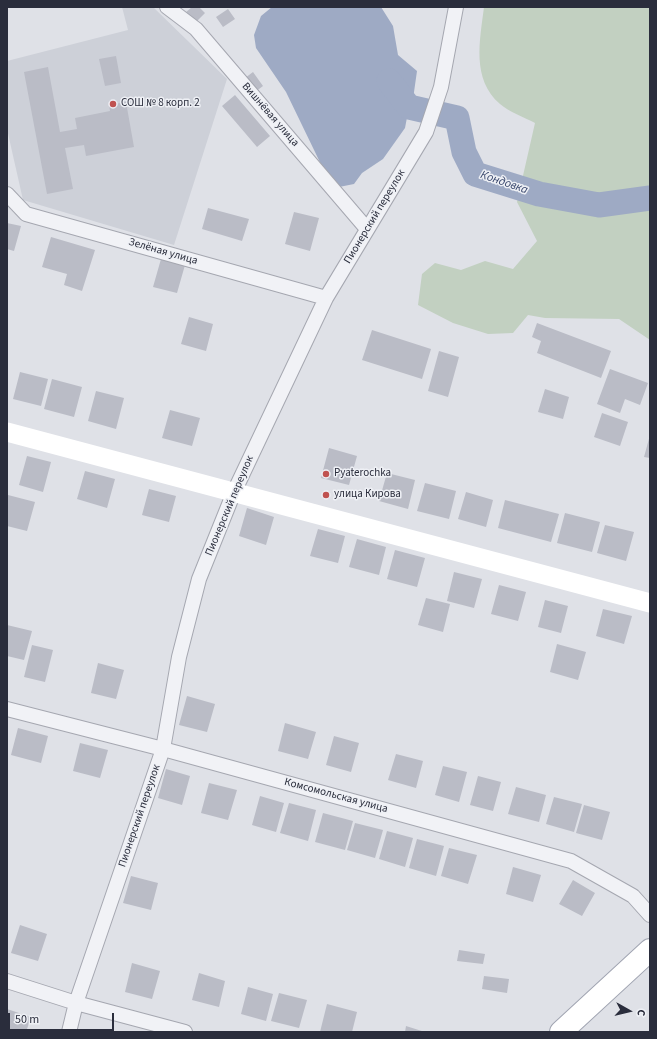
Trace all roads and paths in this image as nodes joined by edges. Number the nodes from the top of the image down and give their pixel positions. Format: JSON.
{"nodes":[{"id":1,"x":167,"y":7,"type":"edge"},
{"id":2,"x":456,"y":7,"type":"edge"},
{"id":3,"x":7,"y":194,"type":"edge"},
{"id":4,"x":367,"y":228,"type":"junction"},
{"id":5,"x":326,"y":298,"type":"junction"},
{"id":6,"x":7,"y":432,"type":"edge"},
{"id":7,"x":234,"y":492,"type":"junction"},
{"id":8,"x":650,"y":603,"type":"edge"},
{"id":9,"x":7,"y":709,"type":"edge"},
{"id":10,"x":163,"y":749,"type":"junction"},
{"id":11,"x":650,"y":915,"type":"edge"},
{"id":12,"x":650,"y":950,"type":"edge"},
{"id":13,"x":7,"y":981,"type":"edge"},
{"id":14,"x":76,"y":1003,"type":"junction"},
{"id":15,"x":68,"y":1032,"type":"edge"},
{"id":16,"x":186,"y":1032,"type":"edge"},
{"id":17,"x":561,"y":1032,"type":"edge"}],
"edges":[{"from":1,"to":4,"type":"street","name":"Вишнёвая улица"},
{"from":2,"to":4,"type":"street","name":"Пионерский переулок"},
{"from":3,"to":5,"type":"street","name":"Зелёная улица"},
{"from":4,"to":5,"type":"street","name":"Пионерский переулок"},
{"from":5,"to":7,"type":"street","name":"Пионерский переулок"},
{"from":6,"to":7,"type":"street"},
{"from":7,"to":8,"type":"street"},
{"from":7,"to":10,"type":"street","name":"Пионерский переулок"},
{"from":9,"to":10,"type":"street","name":"Комсомольская улица"},
{"from":10,"to":11,"type":"street","name":"Комсомольская улица"},
{"from":10,"to":14,"type":"street","name":"Пионерский переулок"},
{"from":12,"to":17,"type":"main road"},
{"from":13,"to":14,"type":"street"},
{"from":14,"to":15,"type":"street","name":"Пионерский переулок"},
{"from":14,"to":16,"type":"street"}]}
